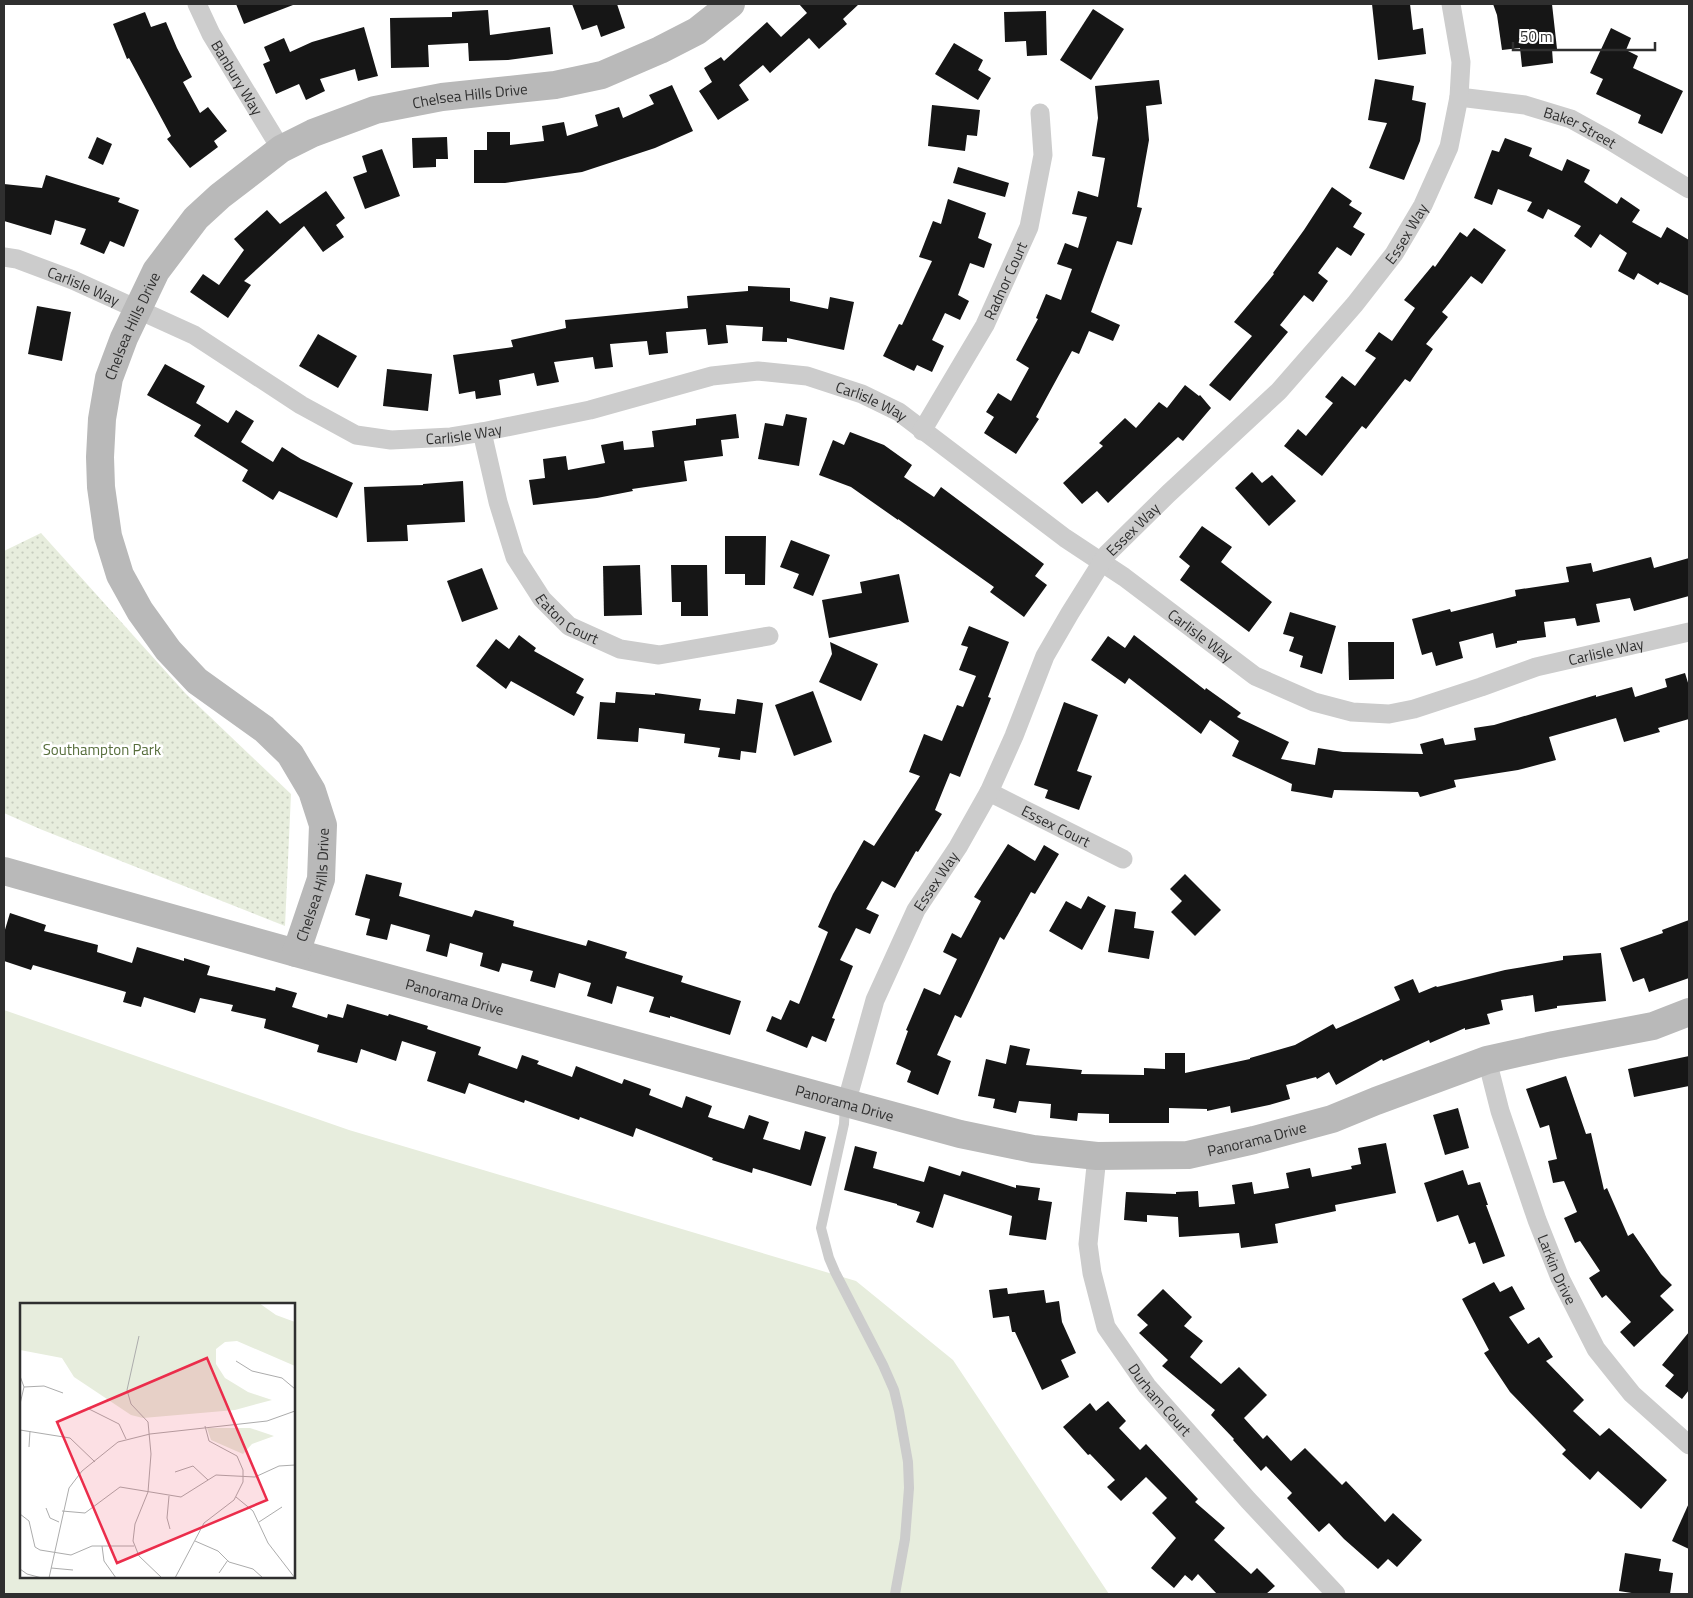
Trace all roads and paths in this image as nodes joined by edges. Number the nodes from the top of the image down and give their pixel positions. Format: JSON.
{"nodes":[{"id":1,"x":197,"y":4,"type":"edge"},
{"id":2,"x":731,"y":4,"type":"edge"},
{"id":3,"x":1451,"y":4,"type":"edge"},
{"id":4,"x":1459,"y":97,"type":"junction"},
{"id":5,"x":1040,"y":113,"type":"dead end"},
{"id":6,"x":281,"y":149,"type":"junction"},
{"id":7,"x":1689,"y":189,"type":"edge"},
{"id":8,"x":4,"y":257,"type":"edge"},
{"id":9,"x":138,"y":308,"type":"junction"},
{"id":10,"x":922,"y":431,"type":"junction"},
{"id":11,"x":482,"y":432,"type":"junction"},
{"id":12,"x":1102,"y":562,"type":"junction"},
{"id":13,"x":1689,"y":632,"type":"edge"},
{"id":14,"x":769,"y":636,"type":"dead end"},
{"id":15,"x":989,"y":792,"type":"junction"},
{"id":16,"x":1123,"y":859,"type":"dead end"},
{"id":17,"x":4,"y":871,"type":"edge"},
{"id":18,"x":296,"y":953,"type":"junction"},
{"id":19,"x":1689,"y":1012,"type":"edge"},
{"id":20,"x":1487,"y":1060,"type":"junction"},
{"id":21,"x":846,"y":1104,"type":"junction"},
{"id":22,"x":1097,"y":1156,"type":"junction"},
{"id":23,"x":1689,"y":1445,"type":"edge"},
{"id":24,"x":895,"y":1594,"type":"edge"},
{"id":25,"x":1336,"y":1594,"type":"edge"}],
"edges":[{"from":1,"to":6,"type":"street","name":"Banbury Way"},
{"from":2,"to":6,"type":"street","name":"Chelsea Hills Drive"},
{"from":3,"to":4,"type":"street","name":"Essex Way"},
{"from":4,"to":7,"type":"street","name":"Baker Street"},
{"from":4,"to":12,"type":"street","name":"Essex Way"},
{"from":5,"to":10,"type":"street","name":"Radnor Court"},
{"from":6,"to":9,"type":"street","name":"Chelsea Hills Drive"},
{"from":8,"to":9,"type":"street","name":"Carlisle Way"},
{"from":9,"to":11,"type":"street","name":"Carlisle Way"},
{"from":9,"to":18,"type":"street","name":"Chelsea Hills Drive"},
{"from":10,"to":11,"type":"street","name":"Carlisle Way"},
{"from":10,"to":12,"type":"street","name":"Carlisle Way"},
{"from":11,"to":14,"type":"street","name":"Eaton Court"},
{"from":12,"to":13,"type":"street","name":"Carlisle Way"},
{"from":12,"to":15,"type":"street","name":"Essex Way"},
{"from":15,"to":16,"type":"street","name":"Essex Court"},
{"from":15,"to":21,"type":"street","name":"Essex Way"},
{"from":17,"to":18,"type":"street","name":"Panorama Drive"},
{"from":18,"to":21,"type":"street","name":"Panorama Drive"},
{"from":19,"to":20,"type":"street","name":"Panorama Drive"},
{"from":20,"to":22,"type":"street","name":"Panorama Drive"},
{"from":20,"to":23,"type":"street","name":"Larkin Drive"},
{"from":21,"to":22,"type":"street","name":"Panorama Drive"},
{"from":21,"to":24,"type":"lane"},
{"from":22,"to":25,"type":"street","name":"Durham Court"}]}
